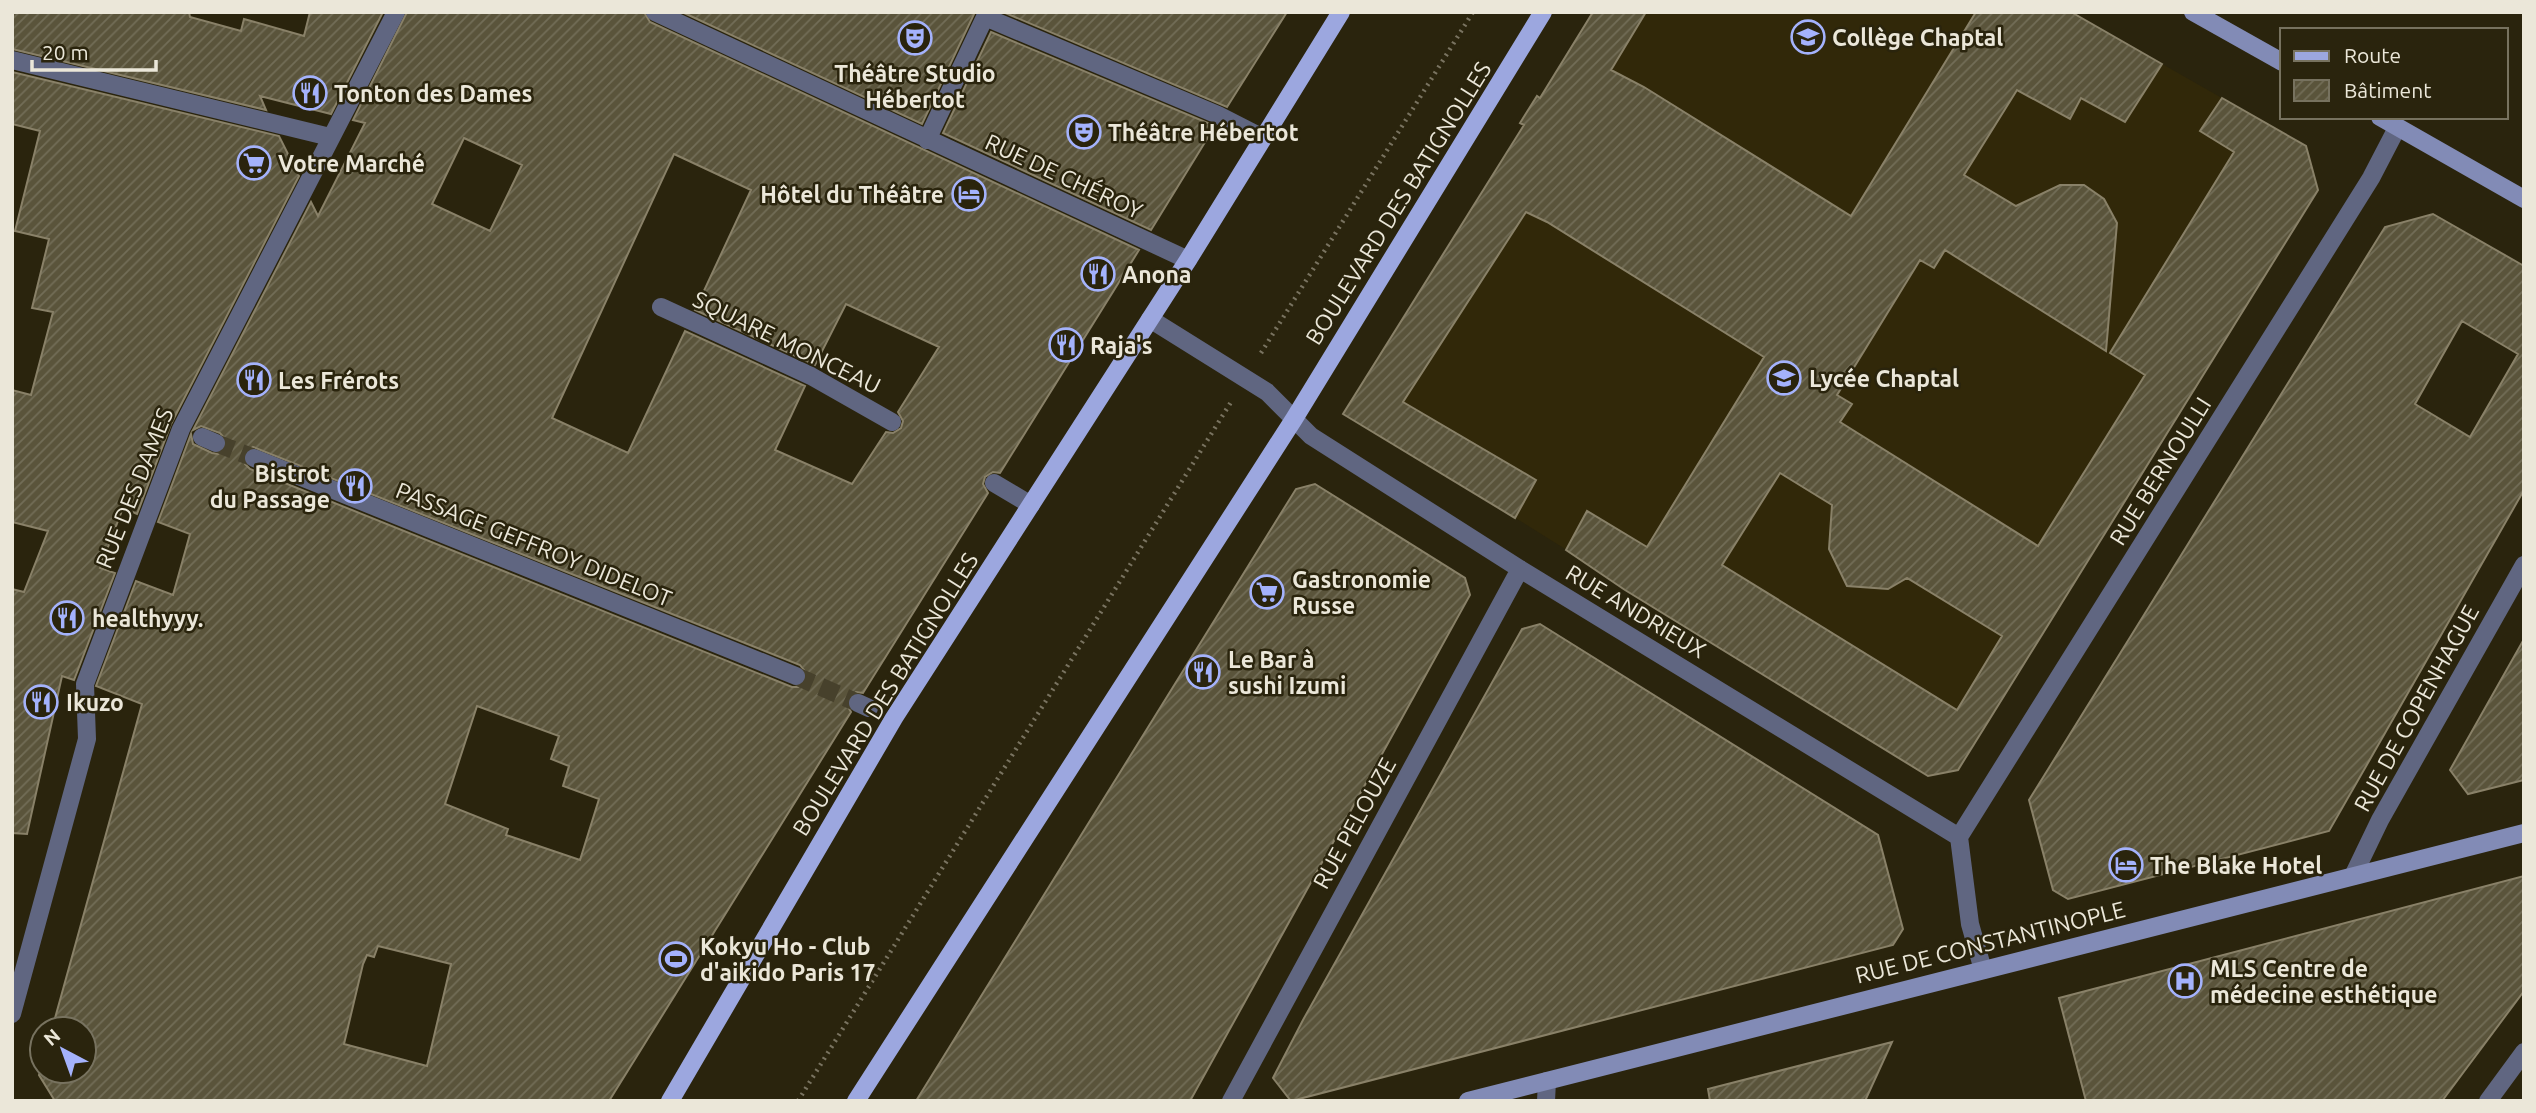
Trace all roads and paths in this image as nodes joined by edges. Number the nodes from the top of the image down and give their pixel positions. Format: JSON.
{"nodes":[{"id":1,"x":396,"y":12,"type":"edge"},
{"id":2,"x":654,"y":12,"type":"edge"},
{"id":3,"x":1341,"y":12,"type":"edge"},
{"id":4,"x":1474,"y":12,"type":"edge"},
{"id":5,"x":1543,"y":12,"type":"edge"},
{"id":6,"x":2193,"y":12,"type":"edge"},
{"id":7,"x":12,"y":60,"type":"edge"},
{"id":8,"x":2280,"y":61,"type":"edge"},
{"id":9,"x":2383,"y":119,"type":"edge"},
{"id":10,"x":2397,"y":128,"type":"junction"},
{"id":11,"x":330,"y":137,"type":"junction"},
{"id":12,"x":1263,"y":138,"type":"junction"},
{"id":13,"x":927,"y":139,"type":"junction"},
{"id":14,"x":2524,"y":199,"type":"edge"},
{"id":15,"x":1188,"y":260,"type":"junction"},
{"id":16,"x":661,"y":307,"type":"dead end"},
{"id":17,"x":1150,"y":319,"type":"junction"},
{"id":18,"x":1245,"y":378,"type":"junction"},
{"id":19,"x":1294,"y":419,"type":"junction"},
{"id":20,"x":892,"y":422,"type":"dead end"},
{"id":21,"x":254,"y":458,"type":"tunnel mouth"},
{"id":22,"x":994,"y":483,"type":"dead end"},
{"id":23,"x":1031,"y":505,"type":"junction"},
{"id":24,"x":2524,"y":565,"type":"edge"},
{"id":25,"x":1520,"y":569,"type":"junction"},
{"id":26,"x":796,"y":676,"type":"tunnel mouth"},
{"id":27,"x":2524,"y":833,"type":"edge"},
{"id":28,"x":1959,"y":836,"type":"junction"},
{"id":29,"x":2353,"y":876,"type":"junction"},
{"id":30,"x":1983,"y":970,"type":"junction"},
{"id":31,"x":12,"y":1014,"type":"edge"},
{"id":32,"x":2524,"y":1052,"type":"edge"},
{"id":33,"x":1547,"y":1081,"type":"junction"},
{"id":34,"x":670,"y":1101,"type":"edge"},
{"id":35,"x":797,"y":1101,"type":"edge"},
{"id":36,"x":856,"y":1101,"type":"edge"},
{"id":37,"x":1231,"y":1101,"type":"edge"},
{"id":38,"x":1468,"y":1101,"type":"edge"},
{"id":39,"x":1546,"y":1101,"type":"edge"},
{"id":40,"x":2488,"y":1101,"type":"edge"}],
"edges":[{"from":1,"to":11,"type":"street","name":"RUE DES DAMES"},
{"from":2,"to":13,"type":"street","name":"RUE DE CHÉROY"},
{"from":3,"to":12,"type":"main road","name":"BOULEVARD DES BATIGNOLLES"},
{"from":4,"to":18,"type":"path","name":"BOULEVARD DES BATIGNOLLES"},
{"from":5,"to":19,"type":"main road","name":"BOULEVARD DES BATIGNOLLES"},
{"from":6,"to":8,"type":"main road"},
{"from":7,"to":11,"type":"street"},
{"from":9,"to":10,"type":"main road"},
{"from":10,"to":14,"type":"main road"},
{"from":10,"to":28,"type":"street","name":"RUE BERNOULLI"},
{"from":11,"to":31,"type":"street","name":"RUE DES DAMES"},
{"from":12,"to":13,"type":"street"},
{"from":12,"to":15,"type":"main road","name":"BOULEVARD DES BATIGNOLLES"},
{"from":13,"to":15,"type":"street","name":"RUE DE CHÉROY"},
{"from":15,"to":17,"type":"main road","name":"BOULEVARD DES BATIGNOLLES"},
{"from":16,"to":20,"type":"street","name":"SQUARE MONCEAU"},
{"from":17,"to":18,"type":"street"},
{"from":17,"to":23,"type":"main road","name":"BOULEVARD DES BATIGNOLLES"},
{"from":18,"to":19,"type":"street"},
{"from":18,"to":35,"type":"path","name":"BOULEVARD DES BATIGNOLLES"},
{"from":19,"to":25,"type":"street","name":"RUE ANDRIEUX"},
{"from":19,"to":36,"type":"main road","name":"BOULEVARD DES BATIGNOLLES"},
{"from":21,"to":26,"type":"street","name":"PASSAGE GEFFROY DIDELOT"},
{"from":22,"to":23,"type":"street"},
{"from":23,"to":34,"type":"main road","name":"BOULEVARD DES BATIGNOLLES"},
{"from":24,"to":29,"type":"street","name":"RUE DE COPENHAGUE"},
{"from":25,"to":28,"type":"street","name":"RUE ANDRIEUX"},
{"from":25,"to":37,"type":"street","name":"RUE PELOUZE"},
{"from":27,"to":29,"type":"main road","name":"RUE DE CONSTANTINOPLE"},
{"from":28,"to":30,"type":"street"},
{"from":29,"to":30,"type":"main road","name":"RUE DE CONSTANTINOPLE"},
{"from":30,"to":33,"type":"main road","name":"RUE DE CONSTANTINOPLE"},
{"from":32,"to":40,"type":"street"},
{"from":33,"to":38,"type":"main road","name":"RUE DE CONSTANTINOPLE"},
{"from":33,"to":39,"type":"street"}]}
